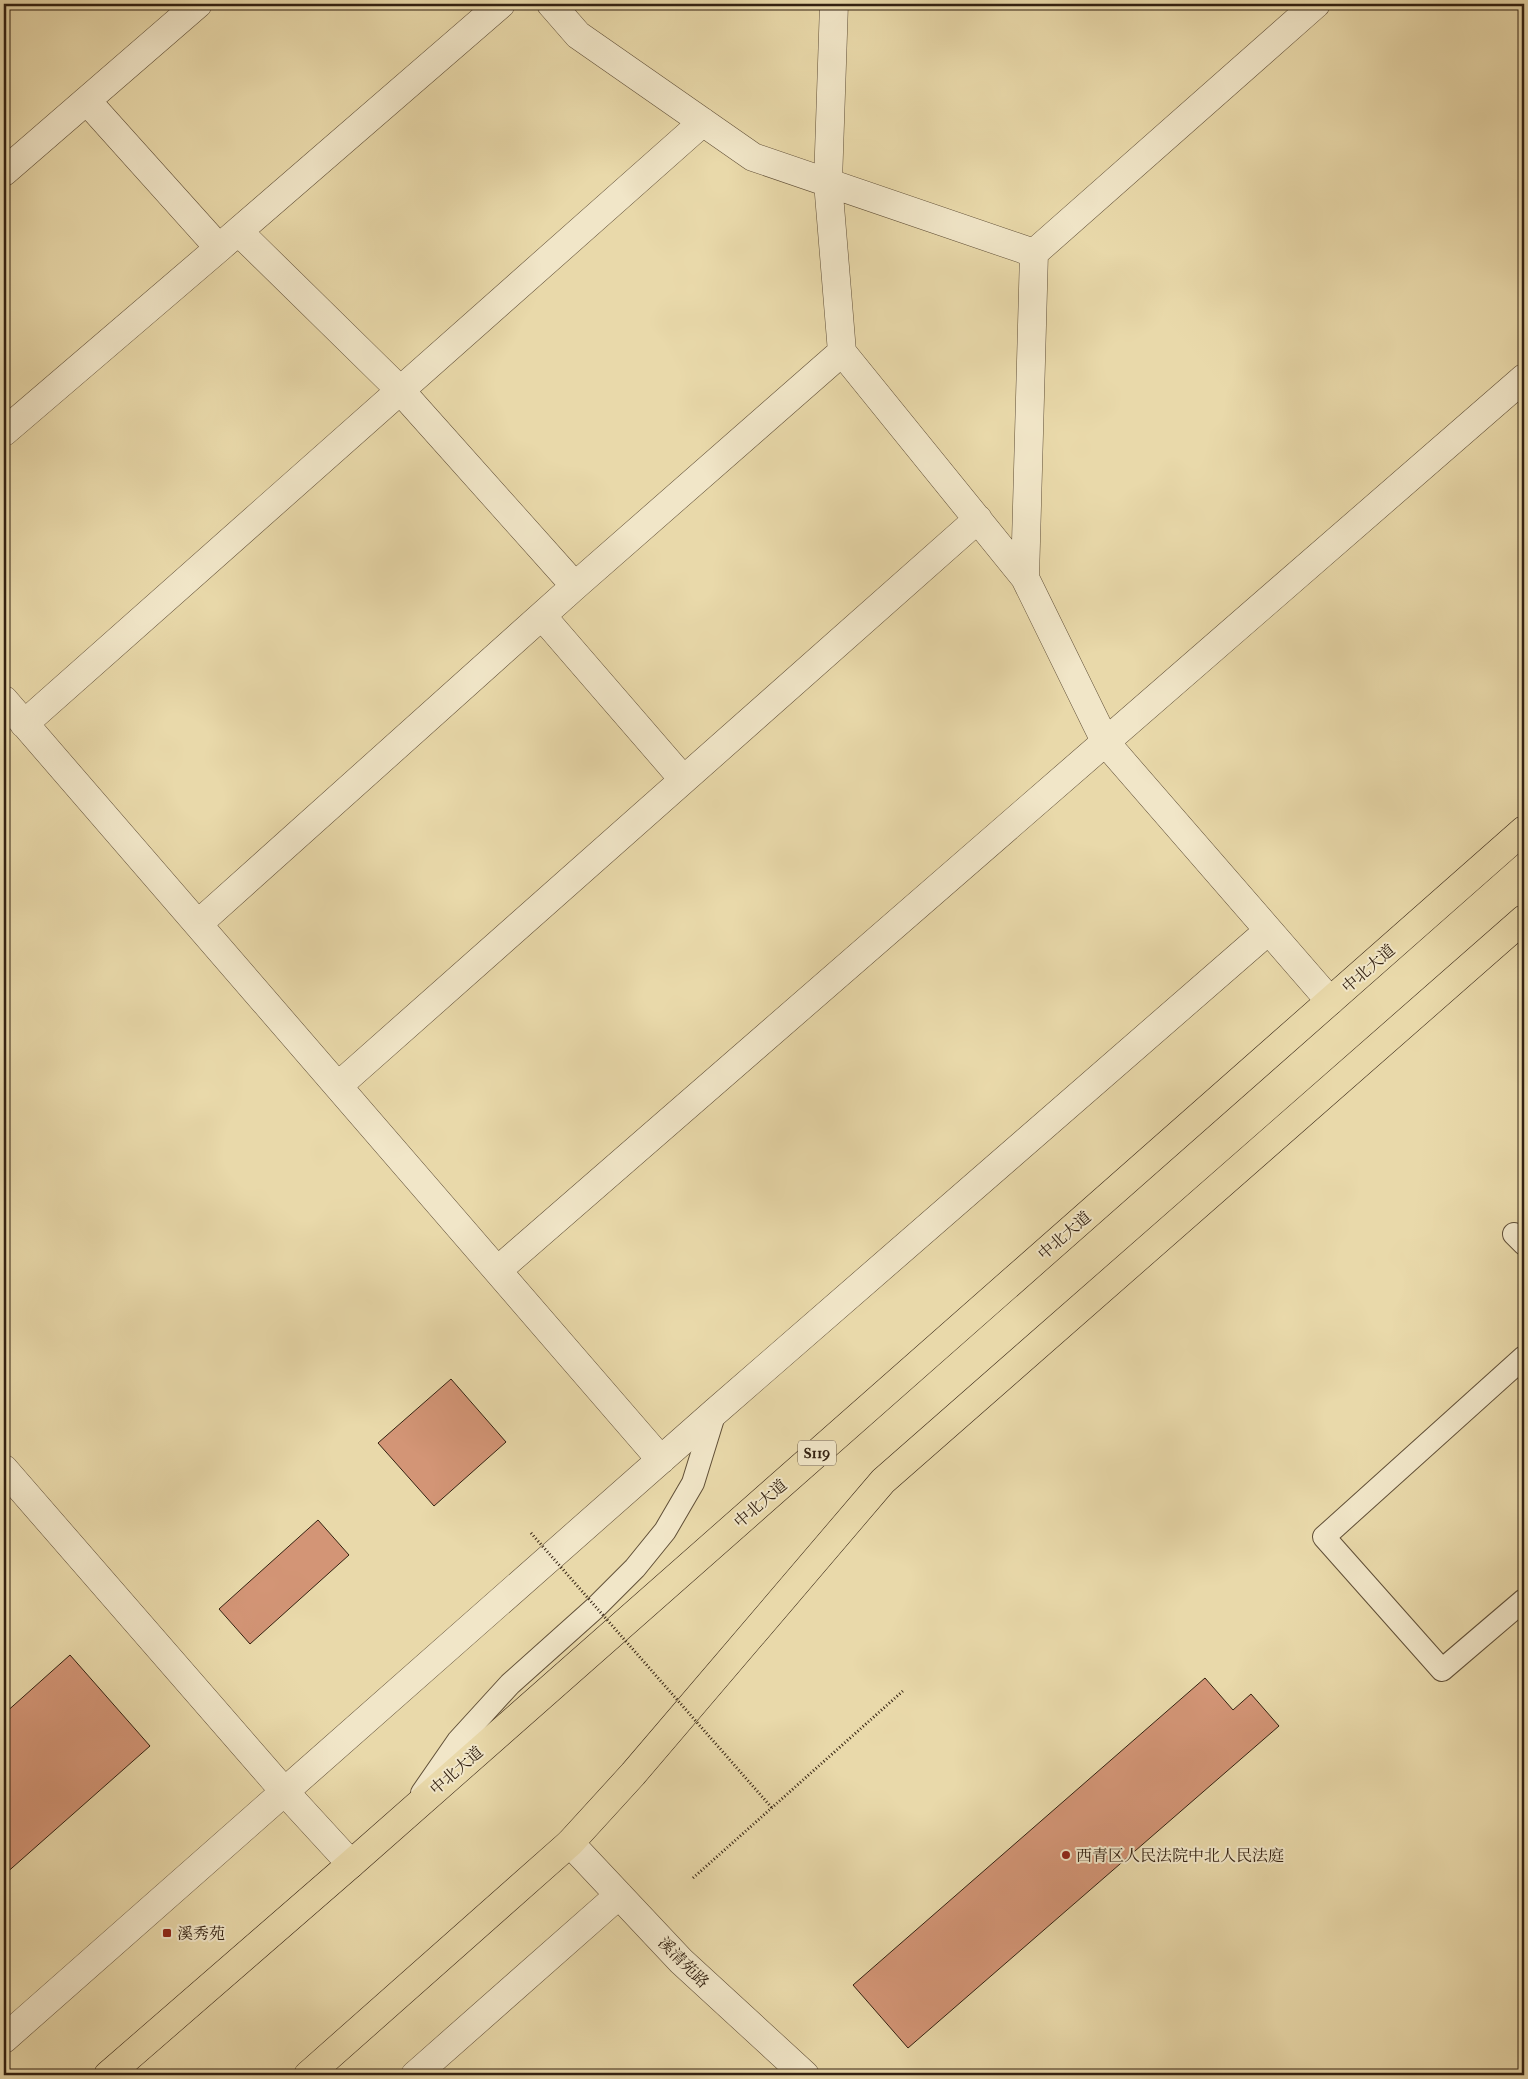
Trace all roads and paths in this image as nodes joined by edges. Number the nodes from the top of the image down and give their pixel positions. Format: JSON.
{"nodes":[{"id":1,"x":198,"y":4,"type":"edge"},
{"id":2,"x":501,"y":4,"type":"edge"},
{"id":3,"x":551,"y":4,"type":"edge"},
{"id":4,"x":834,"y":4,"type":"edge"},
{"id":5,"x":1316,"y":4,"type":"edge"},
{"id":6,"x":87,"y":101,"type":"junction"},
{"id":7,"x":704,"y":122,"type":"junction"},
{"id":8,"x":4,"y":172,"type":"edge"},
{"id":9,"x":828,"y":182,"type":"junction"},
{"id":10,"x":229,"y":240,"type":"junction"},
{"id":11,"x":1034,"y":253,"type":"junction"},
{"id":12,"x":842,"y":352,"type":"junction"},
{"id":13,"x":1524,"y":378,"type":"edge"},
{"id":14,"x":400,"y":390,"type":"junction"},
{"id":15,"x":4,"y":432,"type":"edge"},
{"id":16,"x":978,"y":519,"type":"junction"},
{"id":17,"x":1026,"y":578,"type":"junction"},
{"id":18,"x":575,"y":586,"type":"junction"},
{"id":19,"x":542,"y":616,"type":"junction"},
{"id":20,"x":4,"y":700,"type":"edge"},
{"id":21,"x":24,"y":724,"type":"junction"},
{"id":22,"x":1106,"y":743,"type":"junction"},
{"id":23,"x":683,"y":779,"type":"junction"},
{"id":24,"x":1524,"y":830,"type":"edge"},
{"id":25,"x":1524,"y":919,"type":"edge"},
{"id":26,"x":198,"y":924,"type":"junction"},
{"id":27,"x":1268,"y":931,"type":"junction"},
{"id":28,"x":1330,"y":1001,"type":"junction"},
{"id":29,"x":338,"y":1086,"type":"junction"},
{"id":30,"x":498,"y":1270,"type":"junction"},
{"id":31,"x":1524,"y":1358,"type":"edge"},
{"id":32,"x":715,"y":1412,"type":"junction"},
{"id":33,"x":661,"y":1460,"type":"junction"},
{"id":34,"x":4,"y":1469,"type":"edge"},
{"id":35,"x":531,"y":1533,"type":"dead end"},
{"id":36,"x":1524,"y":1600,"type":"edge"},
{"id":37,"x":904,"y":1690,"type":"dead end"},
{"id":38,"x":284,"y":1791,"type":"junction"},
{"id":39,"x":772,"y":1808,"type":"junction"},
{"id":40,"x":407,"y":1814,"type":"junction"},
{"id":41,"x":570,"y":1843,"type":"junction"},
{"id":42,"x":351,"y":1864,"type":"junction"},
{"id":43,"x":693,"y":1878,"type":"dead end"},
{"id":44,"x":620,"y":1895,"type":"junction"},
{"id":45,"x":4,"y":2039,"type":"edge"},
{"id":46,"x":108,"y":2075,"type":"edge"},
{"id":47,"x":308,"y":2075,"type":"edge"},
{"id":48,"x":415,"y":2075,"type":"edge"},
{"id":49,"x":805,"y":2075,"type":"edge"}],
"edges":[{"from":1,"to":6,"type":"street"},
{"from":2,"to":10,"type":"street"},
{"from":3,"to":7,"type":"street"},
{"from":4,"to":9,"type":"street"},
{"from":5,"to":11,"type":"street"},
{"from":6,"to":8,"type":"street"},
{"from":6,"to":10,"type":"street"},
{"from":7,"to":9,"type":"street"},
{"from":7,"to":14,"type":"street"},
{"from":9,"to":11,"type":"street"},
{"from":9,"to":12,"type":"street"},
{"from":10,"to":14,"type":"street"},
{"from":10,"to":15,"type":"street"},
{"from":11,"to":17,"type":"street"},
{"from":12,"to":16,"type":"street"},
{"from":12,"to":18,"type":"street"},
{"from":13,"to":22,"type":"street"},
{"from":14,"to":18,"type":"street"},
{"from":14,"to":21,"type":"street"},
{"from":16,"to":17,"type":"street"},
{"from":16,"to":23,"type":"street"},
{"from":17,"to":22,"type":"street"},
{"from":18,"to":19,"type":"street"},
{"from":19,"to":23,"type":"street"},
{"from":19,"to":26,"type":"street"},
{"from":20,"to":21,"type":"street"},
{"from":21,"to":26,"type":"street"},
{"from":22,"to":27,"type":"street"},
{"from":22,"to":30,"type":"street"},
{"from":23,"to":29,"type":"street"},
{"from":24,"to":28,"type":"highway","name":"中北大道","number":"S119"},
{"from":25,"to":41,"type":"highway"},
{"from":26,"to":29,"type":"street"},
{"from":27,"to":28,"type":"street"},
{"from":27,"to":32,"type":"street"},
{"from":28,"to":40,"type":"highway","name":"中北大道","number":"S119"},
{"from":29,"to":30,"type":"street"},
{"from":30,"to":33,"type":"street"},
{"from":31,"to":36,"type":"lane"},
{"from":32,"to":33,"type":"street"},
{"from":32,"to":40,"type":"lane"},
{"from":33,"to":38,"type":"street"},
{"from":34,"to":38,"type":"street"},
{"from":35,"to":39,"type":"path","bridge":true},
{"from":37,"to":39,"type":"path"},
{"from":38,"to":42,"type":"street"},
{"from":38,"to":45,"type":"street"},
{"from":39,"to":43,"type":"path"},
{"from":40,"to":42,"type":"highway","name":"中北大道","number":"S119"},
{"from":41,"to":44,"type":"street","name":"溪清苑路"},
{"from":41,"to":47,"type":"highway"},
{"from":42,"to":46,"type":"highway","name":"中北大道","number":"S119"},
{"from":44,"to":48,"type":"street"},
{"from":44,"to":49,"type":"street","name":"溪清苑路"}]}
